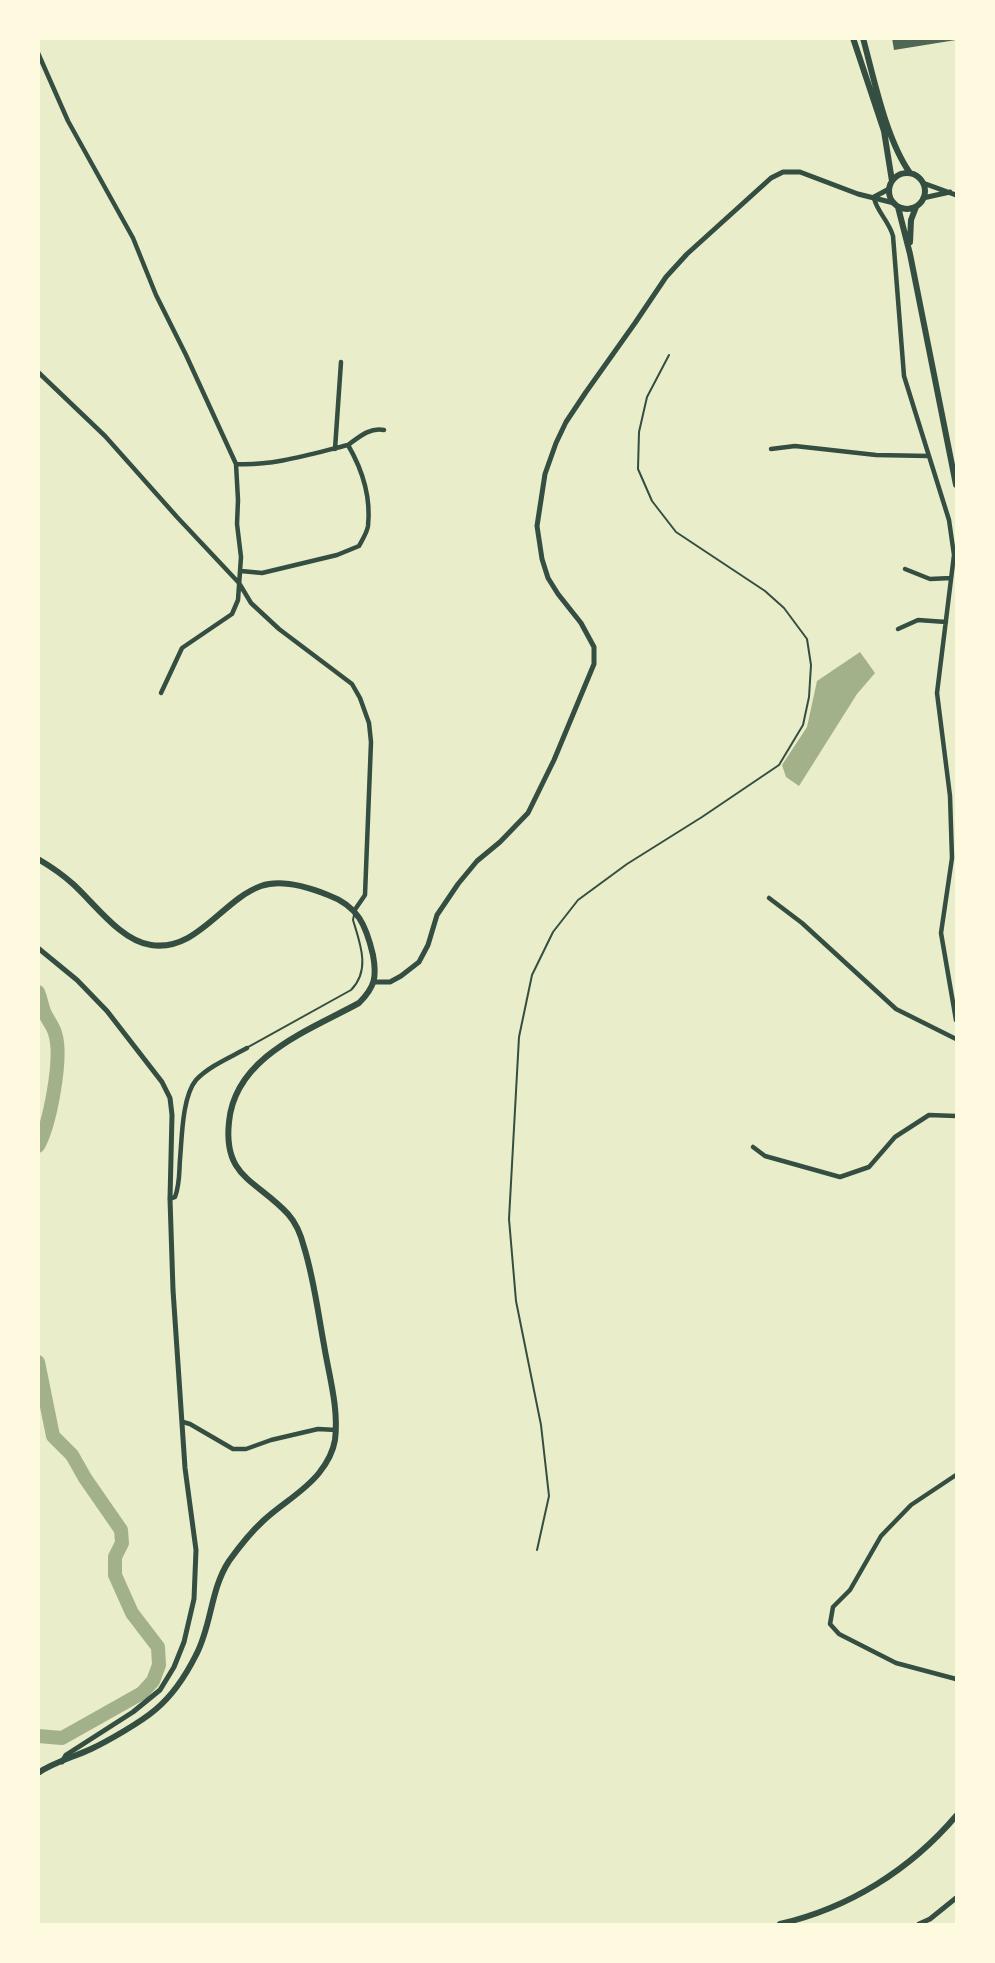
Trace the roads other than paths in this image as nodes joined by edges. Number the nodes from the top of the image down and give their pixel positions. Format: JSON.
{"nodes":[{"id":1,"x":853,"y":38,"type":"edge"},
{"id":2,"x":863,"y":38,"type":"edge"},
{"id":3,"x":38,"y":54,"type":"edge"},
{"id":4,"x":910,"y":173,"type":"junction"},
{"id":5,"x":892,"y":181,"type":"junction"},
{"id":6,"x":923,"y":183,"type":"junction"},
{"id":7,"x":889,"y":189,"type":"junction"},
{"id":8,"x":953,"y":194,"type":"edge"},
{"id":9,"x":874,"y":197,"type":"junction"},
{"id":10,"x":923,"y":198,"type":"junction"},
{"id":11,"x":896,"y":205,"type":"junction"},
{"id":12,"x":916,"y":206,"type":"junction"},
{"id":13,"x":910,"y":254,"type":"junction"},
{"id":14,"x":341,"y":362,"type":"dead end"},
{"id":15,"x":38,"y":372,"type":"edge"},
{"id":16,"x":384,"y":430,"type":"dead end"},
{"id":17,"x":348,"y":445,"type":"junction"},
{"id":18,"x":335,"y":449,"type":"junction"},
{"id":19,"x":771,"y":449,"type":"dead end"},
{"id":20,"x":929,"y":456,"type":"junction"},
{"id":21,"x":236,"y":464,"type":"junction"},
{"id":22,"x":957,"y":485,"type":"edge"},
{"id":23,"x":905,"y":569,"type":"dead end"},
{"id":24,"x":241,"y":571,"type":"junction"},
{"id":25,"x":951,"y":578,"type":"junction"},
{"id":26,"x":239,"y":583,"type":"junction"},
{"id":27,"x":946,"y":622,"type":"junction"},
{"id":28,"x":898,"y":629,"type":"dead end"},
{"id":29,"x":161,"y":693,"type":"dead end"},
{"id":30,"x":954,"y":858,"type":"edge"},
{"id":31,"x":38,"y":859,"type":"edge"},
{"id":32,"x":769,"y":898,"type":"dead end"},
{"id":33,"x":354,"y":911,"type":"junction"},
{"id":34,"x":38,"y":948,"type":"edge"},
{"id":35,"x":374,"y":982,"type":"junction"},
{"id":36,"x":957,"y":1020,"type":"edge"},
{"id":37,"x":957,"y":1039,"type":"edge"},
{"id":38,"x":247,"y":1048,"type":"joint"},
{"id":39,"x":957,"y":1116,"type":"edge"},
{"id":40,"x":753,"y":1147,"type":"dead end"},
{"id":41,"x":170,"y":1199,"type":"junction"},
{"id":42,"x":183,"y":1422,"type":"junction"},
{"id":43,"x":336,"y":1430,"type":"junction"},
{"id":44,"x":957,"y":1475,"type":"edge"},
{"id":45,"x":957,"y":1679,"type":"edge"},
{"id":46,"x":62,"y":1762,"type":"junction"},
{"id":47,"x":38,"y":1773,"type":"edge"},
{"id":48,"x":957,"y":1816,"type":"edge"},
{"id":49,"x":954,"y":1902,"type":"edge"},
{"id":50,"x":803,"y":1922,"type":"edge"},
{"id":51,"x":931,"y":1922,"type":"edge"},
{"id":52,"x":779,"y":1924,"type":"edge"},
{"id":53,"x":919,"y":1924,"type":"edge"}],
"edges":[{"from":1,"to":5,"type":"main road"},
{"from":2,"to":4,"type":"main road"},
{"from":3,"to":21,"type":"street"},
{"from":4,"to":5,"type":"main road"},
{"from":4,"to":6,"type":"main road"},
{"from":5,"to":7,"type":"main road"},
{"from":6,"to":8,"type":"street"},
{"from":6,"to":10,"type":"main road"},
{"from":7,"to":9,"type":"street"},
{"from":7,"to":11,"type":"main road"},
{"from":8,"to":10,"type":"street"},
{"from":9,"to":11,"type":"street"},
{"from":9,"to":20,"type":"street"},
{"from":9,"to":35,"type":"street"},
{"from":10,"to":12,"type":"main road"},
{"from":11,"to":12,"type":"main road"},
{"from":11,"to":13,"type":"main road"},
{"from":12,"to":13,"type":"main road"},
{"from":13,"to":22,"type":"main road"},
{"from":14,"to":18,"type":"street"},
{"from":15,"to":26,"type":"street"},
{"from":16,"to":17,"type":"street"},
{"from":17,"to":18,"type":"street"},
{"from":17,"to":24,"type":"street"},
{"from":18,"to":21,"type":"street"},
{"from":19,"to":20,"type":"street"},
{"from":20,"to":25,"type":"street"},
{"from":21,"to":24,"type":"street"},
{"from":23,"to":25,"type":"street"},
{"from":24,"to":26,"type":"street"},
{"from":25,"to":27,"type":"street"},
{"from":26,"to":29,"type":"street"},
{"from":26,"to":33,"type":"street"},
{"from":27,"to":28,"type":"street"},
{"from":27,"to":30,"type":"street"},
{"from":30,"to":36,"type":"street"},
{"from":31,"to":33,"type":"main road"},
{"from":32,"to":37,"type":"street"},
{"from":33,"to":35,"type":"main road"},
{"from":33,"to":38,"type":"lane"},
{"from":34,"to":41,"type":"street"},
{"from":35,"to":43,"type":"main road"},
{"from":38,"to":41,"type":"street"},
{"from":39,"to":40,"type":"street"},
{"from":41,"to":42,"type":"street"},
{"from":42,"to":43,"type":"street"},
{"from":42,"to":46,"type":"street"},
{"from":43,"to":46,"type":"main road"},
{"from":44,"to":45,"type":"street"},
{"from":46,"to":47,"type":"main road"},
{"from":48,"to":50,"type":"main road"},
{"from":49,"to":51,"type":"street"},
{"from":50,"to":52,"type":"main road"},
{"from":51,"to":53,"type":"street"}]}
